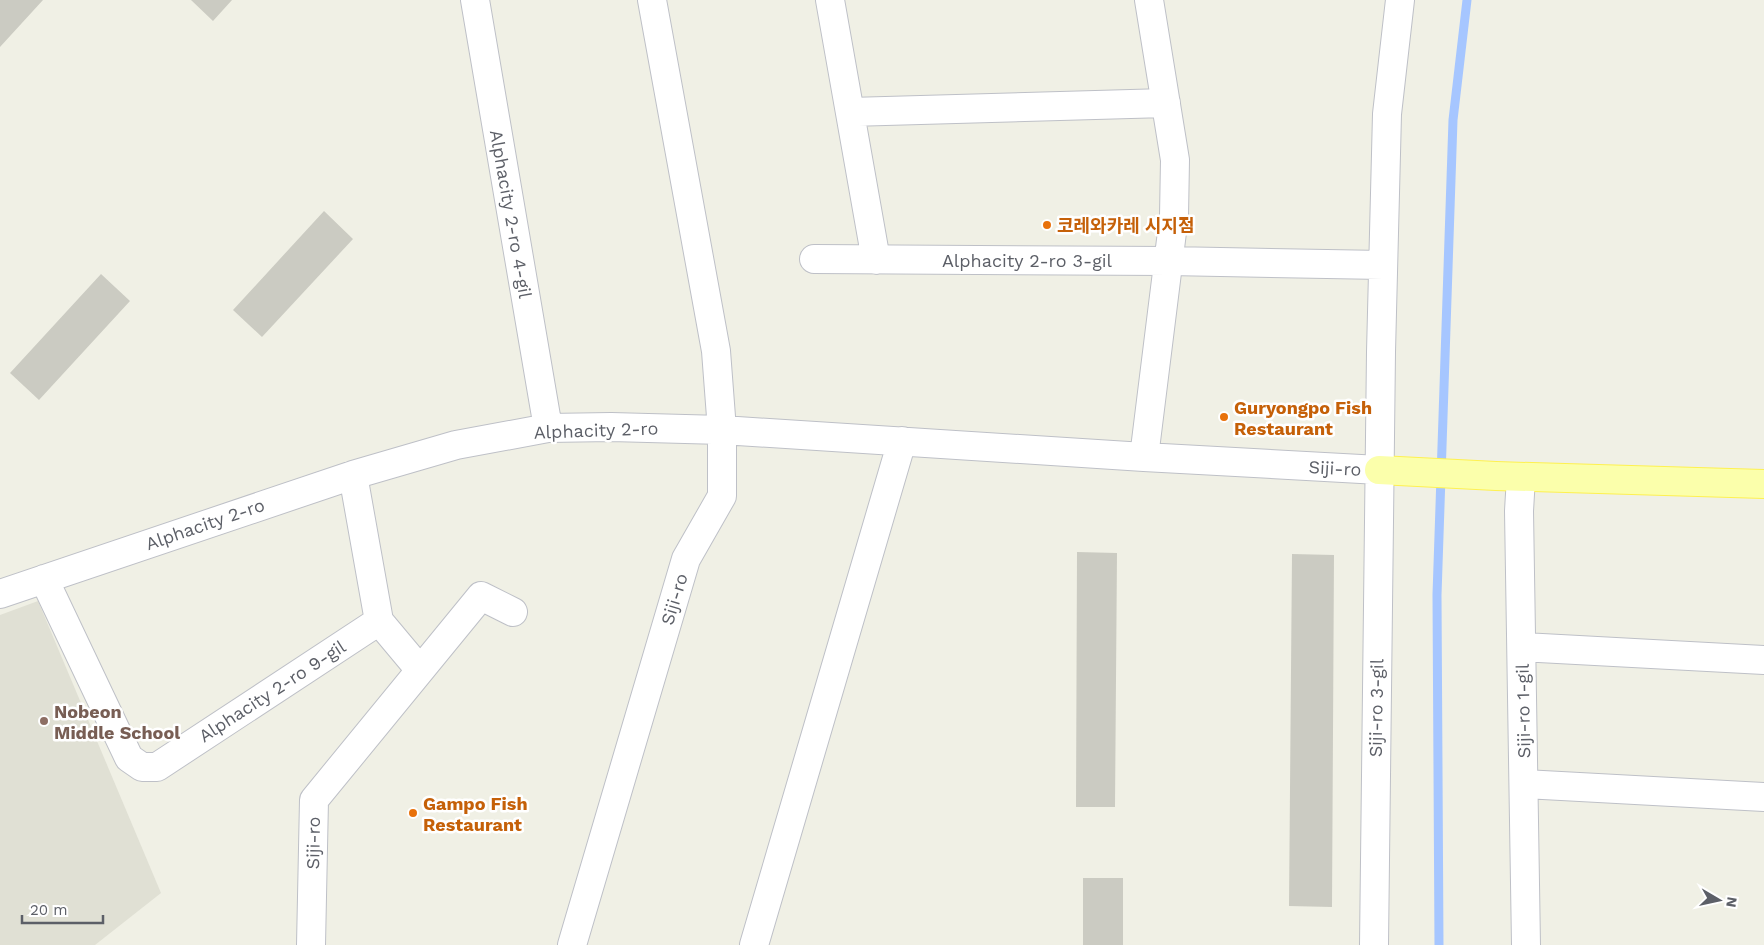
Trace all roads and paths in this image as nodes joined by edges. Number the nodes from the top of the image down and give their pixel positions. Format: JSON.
{"nodes":[{"id":1,"x":475,"y":0,"type":"edge"},
{"id":2,"x":652,"y":0,"type":"edge"},
{"id":3,"x":830,"y":0,"type":"edge"},
{"id":4,"x":1149,"y":0,"type":"edge"},
{"id":5,"x":1400,"y":0,"type":"edge"},
{"id":6,"x":1166,"y":103,"type":"junction"},
{"id":7,"x":850,"y":112,"type":"junction"},
{"id":8,"x":814,"y":259,"type":"dead end"},
{"id":9,"x":876,"y":260,"type":"junction"},
{"id":10,"x":1169,"y":261,"type":"junction"},
{"id":11,"x":1383,"y":265,"type":"junction"},
{"id":12,"x":548,"y":428,"type":"junction"},
{"id":13,"x":722,"y":430,"type":"junction"},
{"id":14,"x":902,"y":441,"type":"junction"},
{"id":15,"x":1144,"y":458,"type":"junction"},
{"id":16,"x":1379,"y":470,"type":"junction"},
{"id":17,"x":353,"y":474,"type":"junction"},
{"id":18,"x":1508,"y":477,"type":"junction"},
{"id":19,"x":1764,"y":484,"type":"edge"},
{"id":20,"x":44,"y":579,"type":"junction"},
{"id":21,"x":0,"y":594,"type":"edge"},
{"id":22,"x":513,"y":612,"type":"dead end"},
{"id":23,"x":378,"y":621,"type":"junction"},
{"id":24,"x":1522,"y":647,"type":"junction"},
{"id":25,"x":1764,"y":660,"type":"edge"},
{"id":26,"x":420,"y":670,"type":"junction"},
{"id":27,"x":1524,"y":784,"type":"junction"},
{"id":28,"x":1764,"y":797,"type":"edge"},
{"id":29,"x":311,"y":945,"type":"edge"},
{"id":30,"x":572,"y":945,"type":"edge"},
{"id":31,"x":754,"y":945,"type":"edge"},
{"id":32,"x":1374,"y":945,"type":"edge"},
{"id":33,"x":1526,"y":945,"type":"edge"}],
"edges":[{"from":1,"to":12,"type":"street","name":"Alphacity 2-ro 4-gil"},
{"from":2,"to":13,"type":"street"},
{"from":3,"to":7,"type":"street"},
{"from":4,"to":6,"type":"street"},
{"from":5,"to":11,"type":"street","name":"Siji-ro"},
{"from":6,"to":7,"type":"street"},
{"from":6,"to":10,"type":"street"},
{"from":7,"to":9,"type":"street"},
{"from":8,"to":9,"type":"street","name":"Alphacity 2-ro 3-gil"},
{"from":9,"to":10,"type":"street","name":"Alphacity 2-ro 3-gil"},
{"from":10,"to":11,"type":"street"},
{"from":10,"to":15,"type":"street"},
{"from":11,"to":16,"type":"street","name":"Siji-ro"},
{"from":12,"to":13,"type":"street","name":"Alphacity 2-ro"},
{"from":12,"to":17,"type":"street","name":"Alphacity 2-ro"},
{"from":13,"to":14,"type":"street","name":"Siji-ro"},
{"from":13,"to":30,"type":"street","name":"Siji-ro"},
{"from":14,"to":15,"type":"street","name":"Siji-ro"},
{"from":14,"to":31,"type":"street"},
{"from":15,"to":16,"type":"street","name":"Siji-ro"},
{"from":16,"to":18,"type":"main road"},
{"from":16,"to":32,"type":"street","name":"Siji-ro 3-gil"},
{"from":17,"to":20,"type":"street","name":"Alphacity 2-ro"},
{"from":17,"to":23,"type":"street"},
{"from":18,"to":19,"type":"main road"},
{"from":18,"to":24,"type":"street","name":"Siji-ro 1-gil"},
{"from":20,"to":21,"type":"street","name":"Alphacity 2-ro"},
{"from":20,"to":23,"type":"street","name":"Alphacity 2-ro 9-gil"},
{"from":22,"to":26,"type":"street","name":"Siji-ro"},
{"from":23,"to":26,"type":"street"},
{"from":24,"to":25,"type":"street"},
{"from":24,"to":27,"type":"street","name":"Siji-ro 1-gil"},
{"from":26,"to":29,"type":"street","name":"Siji-ro"},
{"from":27,"to":28,"type":"street"},
{"from":27,"to":33,"type":"street","name":"Siji-ro 1-gil"}]}
